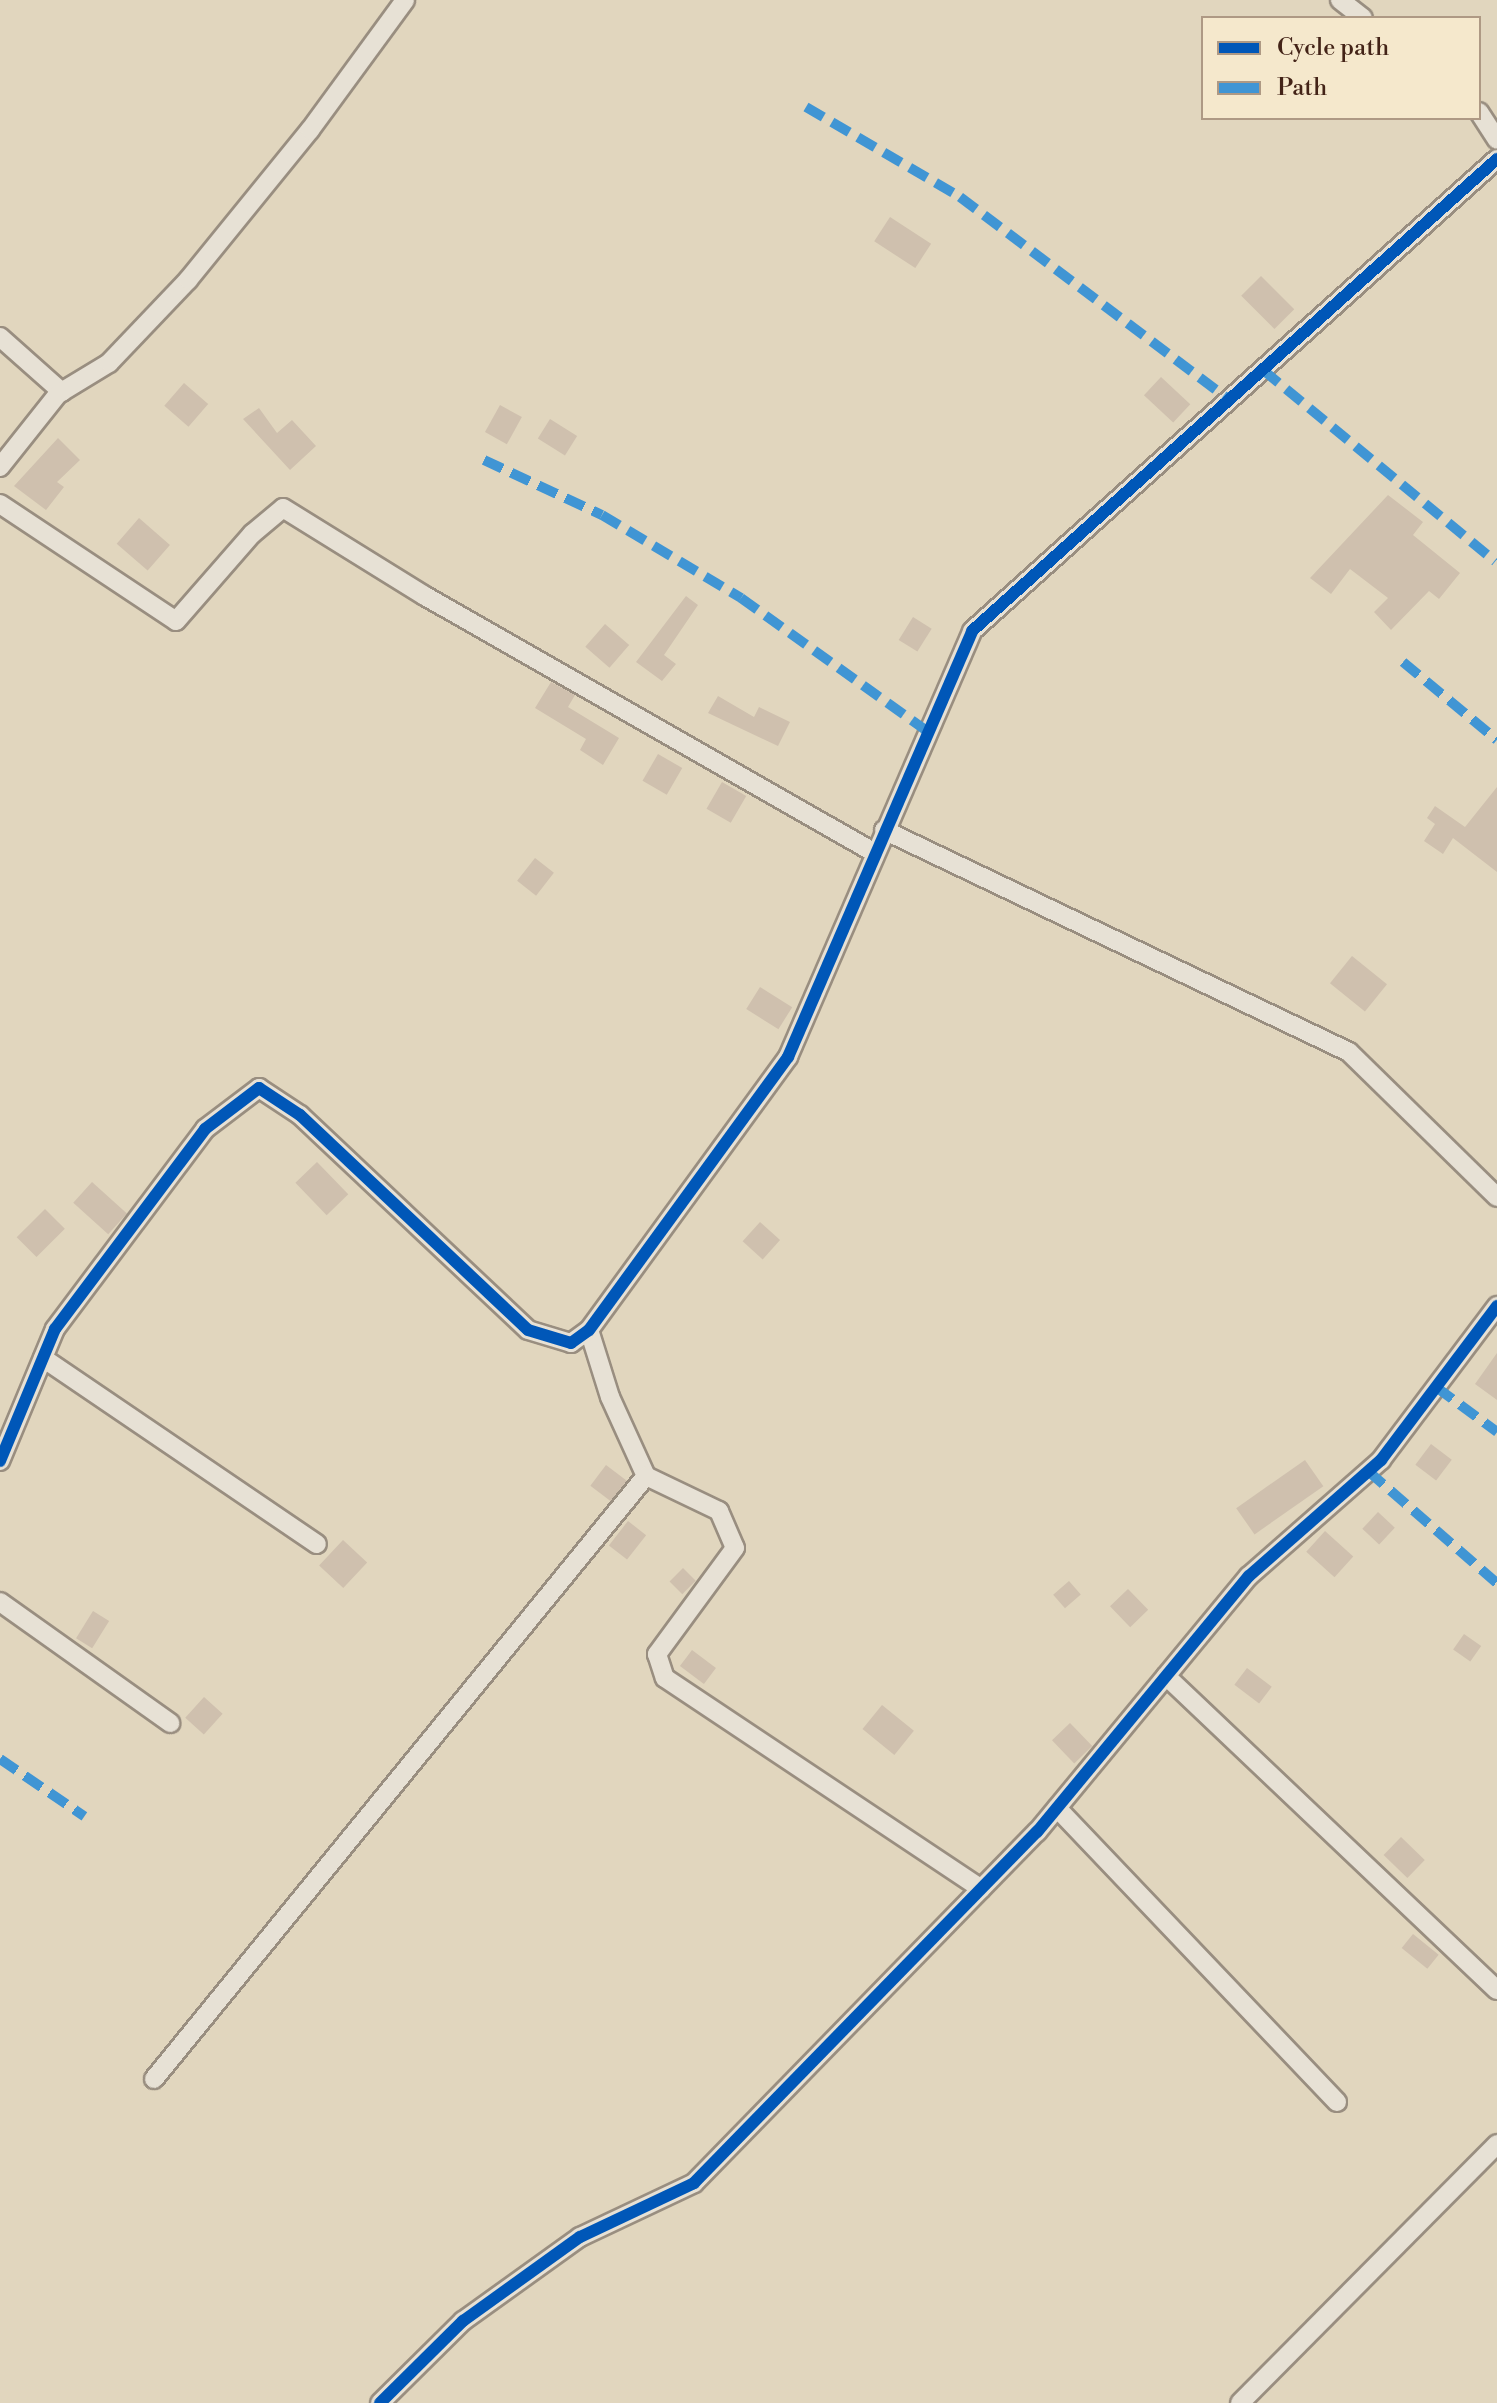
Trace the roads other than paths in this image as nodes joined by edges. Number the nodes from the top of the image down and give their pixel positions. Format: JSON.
{"nodes":[{"id":1,"x":405,"y":0,"type":"edge"},
{"id":2,"x":1340,"y":0,"type":"edge"},
{"id":3,"x":1360,"y":16,"type":"edge"},
{"id":4,"x":1481,"y":115,"type":"edge"},
{"id":5,"x":1497,"y":140,"type":"edge"},
{"id":6,"x":1497,"y":159,"type":"edge"},
{"id":7,"x":0,"y":337,"type":"edge"},
{"id":8,"x":62,"y":392,"type":"junction"},
{"id":9,"x":0,"y":467,"type":"edge"},
{"id":10,"x":0,"y":504,"type":"edge"},
{"id":11,"x":884,"y":830,"type":"junction"},
{"id":12,"x":875,"y":853,"type":"junction"},
{"id":13,"x":1497,"y":1197,"type":"edge"},
{"id":14,"x":1497,"y":1306,"type":"edge"},
{"id":15,"x":589,"y":1330,"type":"junction"},
{"id":16,"x":43,"y":1358,"type":"junction"},
{"id":17,"x":0,"y":1461,"type":"edge"},
{"id":18,"x":646,"y":1476,"type":"junction"},
{"id":19,"x":317,"y":1544,"type":"dead end"},
{"id":20,"x":0,"y":1602,"type":"edge"},
{"id":21,"x":1166,"y":1676,"type":"junction"},
{"id":22,"x":170,"y":1723,"type":"dead end"},
{"id":23,"x":1057,"y":1808,"type":"junction"},
{"id":24,"x":981,"y":1889,"type":"junction"},
{"id":25,"x":1497,"y":1990,"type":"edge"},
{"id":26,"x":154,"y":2079,"type":"dead end"},
{"id":27,"x":1337,"y":2102,"type":"dead end"},
{"id":28,"x":1497,"y":2144,"type":"edge"},
{"id":29,"x":380,"y":2403,"type":"edge"},
{"id":30,"x":1240,"y":2403,"type":"edge"}],
"edges":[{"from":1,"to":8,"type":"street"},
{"from":2,"to":3,"type":"street"},
{"from":4,"to":5,"type":"street"},
{"from":6,"to":11,"type":"street"},
{"from":7,"to":8,"type":"street"},
{"from":8,"to":9,"type":"street"},
{"from":10,"to":12,"type":"street"},
{"from":11,"to":12,"type":"street"},
{"from":11,"to":13,"type":"street"},
{"from":12,"to":15,"type":"street"},
{"from":14,"to":21,"type":"street"},
{"from":15,"to":16,"type":"street"},
{"from":15,"to":18,"type":"street"},
{"from":16,"to":17,"type":"street"},
{"from":16,"to":19,"type":"street"},
{"from":18,"to":24,"type":"street"},
{"from":18,"to":26,"type":"street"},
{"from":20,"to":22,"type":"street"},
{"from":21,"to":23,"type":"street"},
{"from":21,"to":25,"type":"street"},
{"from":23,"to":24,"type":"street"},
{"from":23,"to":27,"type":"street"},
{"from":24,"to":29,"type":"street"},
{"from":28,"to":30,"type":"street"}]}
